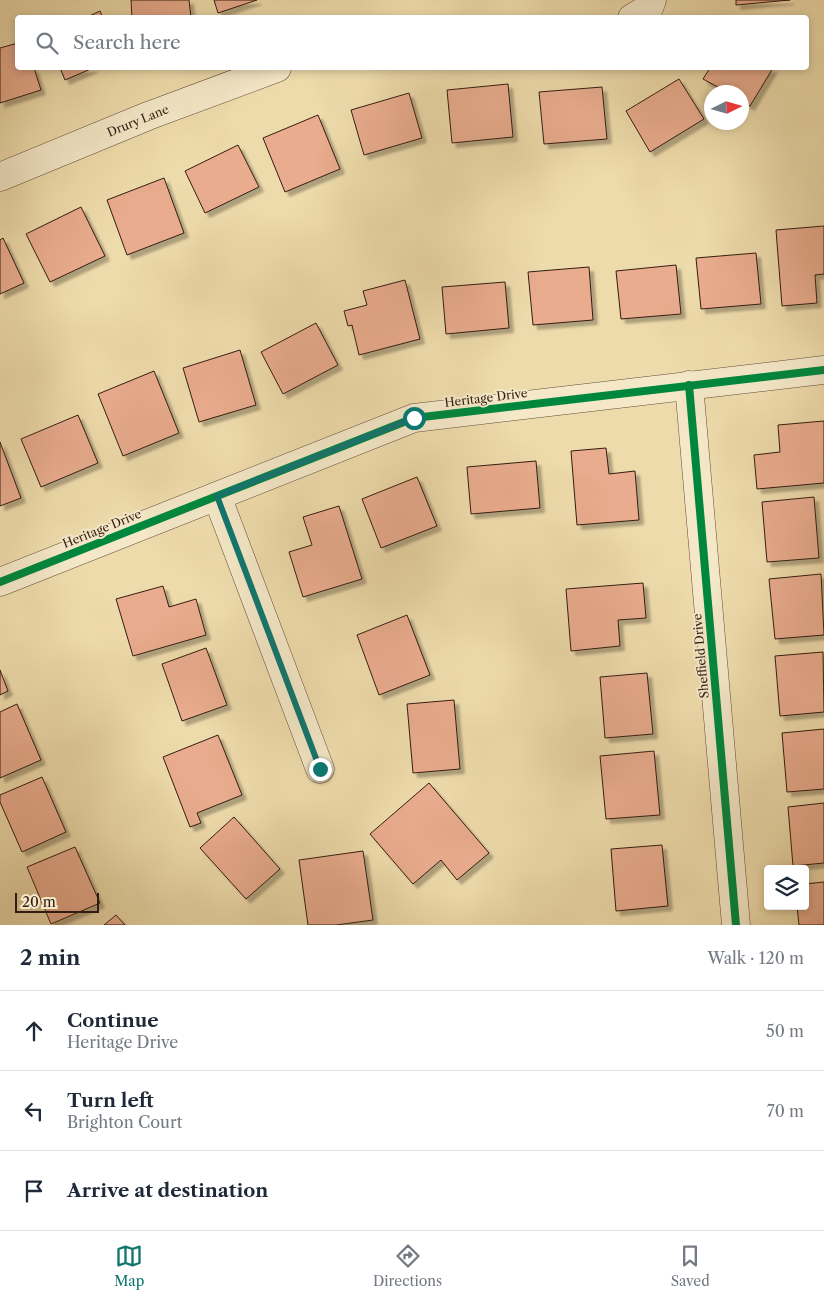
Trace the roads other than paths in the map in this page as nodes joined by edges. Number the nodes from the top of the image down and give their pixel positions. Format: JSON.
{"nodes":[{"id":1,"x":272,"y":70,"type":"edge"},
{"id":2,"x":0,"y":177,"type":"edge"},
{"id":3,"x":824,"y":370,"type":"edge"},
{"id":4,"x":689,"y":385,"type":"junction"},
{"id":5,"x":217,"y":496,"type":"junction"},
{"id":6,"x":0,"y":582,"type":"edge"},
{"id":7,"x":320,"y":769,"type":"dead end"},
{"id":8,"x":736,"y":925,"type":"edge"}],
"edges":[{"from":1,"to":2,"type":"street","name":"Drury Lane"},
{"from":3,"to":4,"type":"street","name":"Heritage Drive"},
{"from":4,"to":5,"type":"street","name":"Heritage Drive"},
{"from":4,"to":8,"type":"street","name":"Sheffield Drive"},
{"from":5,"to":6,"type":"street","name":"Heritage Drive"},
{"from":5,"to":7,"type":"street"}]}
